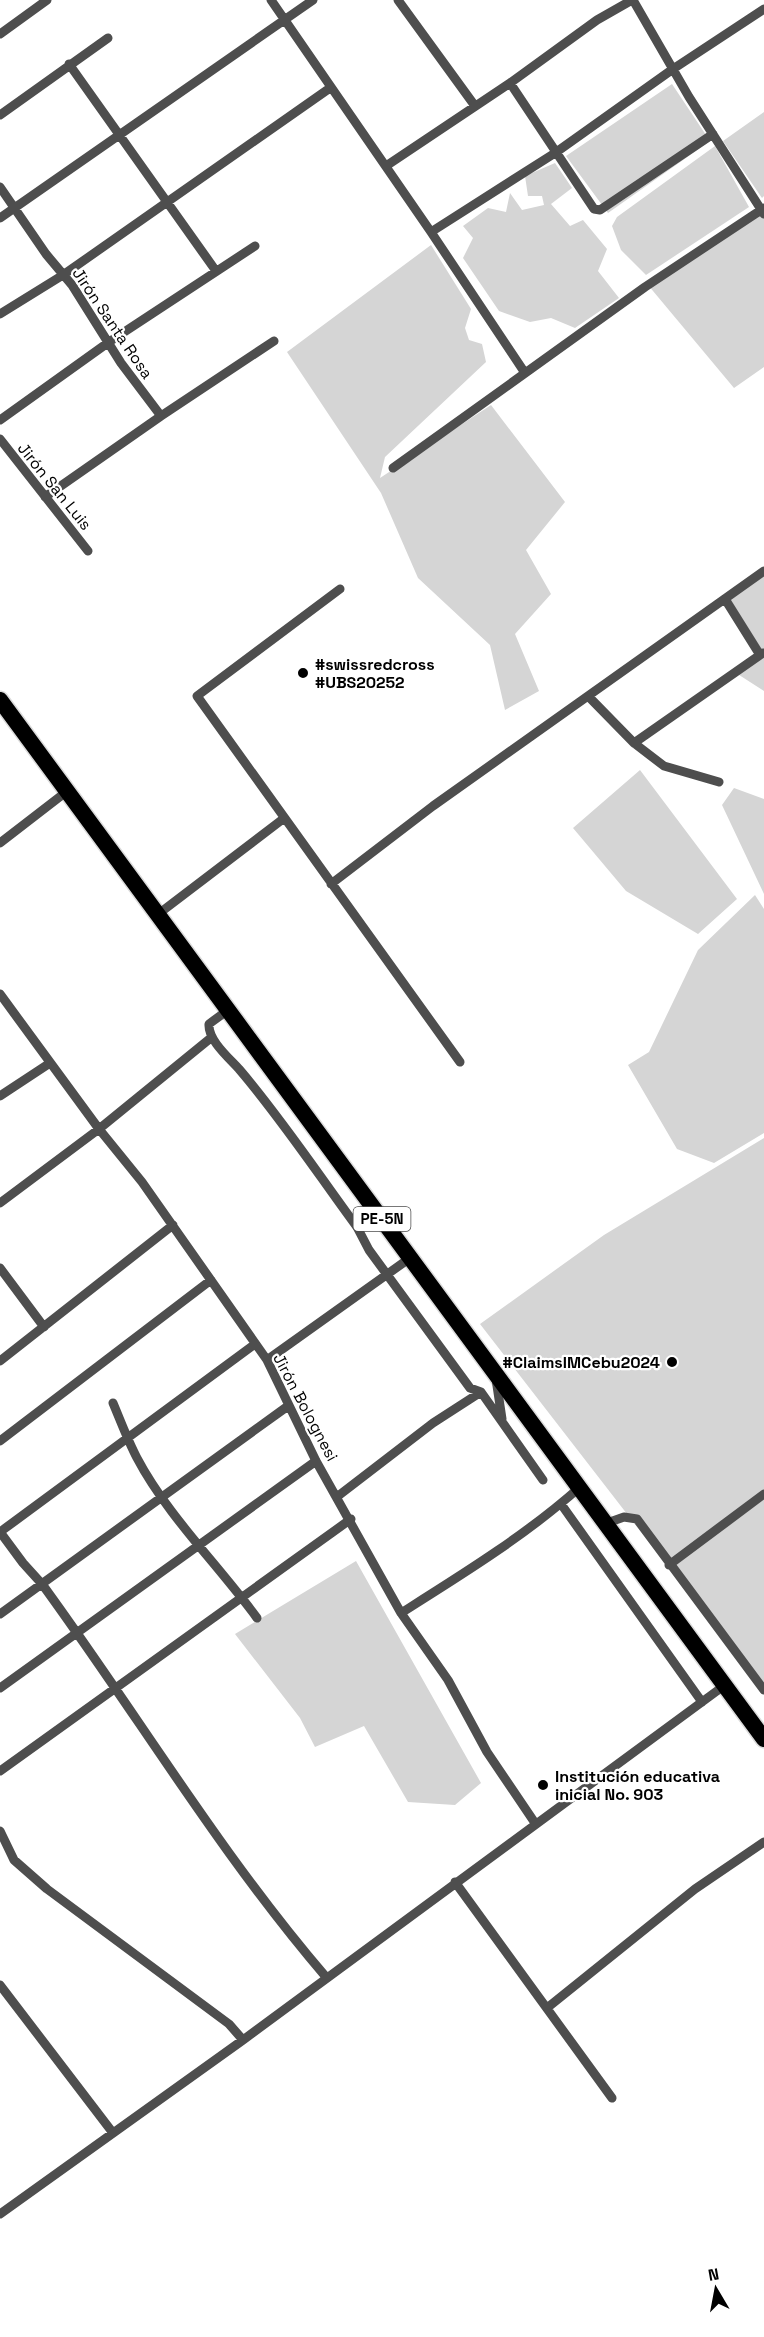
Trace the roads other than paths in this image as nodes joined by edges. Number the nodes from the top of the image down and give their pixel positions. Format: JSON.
{"nodes":[{"id":1,"x":47,"y":0,"type":"edge"},
{"id":2,"x":271,"y":0,"type":"edge"},
{"id":3,"x":313,"y":0,"type":"edge"},
{"id":4,"x":398,"y":0,"type":"edge"},
{"id":5,"x":632,"y":0,"type":"edge"},
{"id":6,"x":764,"y":9,"type":"edge"},
{"id":7,"x":284,"y":20,"type":"junction"},
{"id":8,"x":0,"y":34,"type":"edge"},
{"id":9,"x":108,"y":38,"type":"dead end"},
{"id":10,"x":69,"y":64,"type":"junction"},
{"id":11,"x":673,"y":69,"type":"junction"},
{"id":12,"x":510,"y":83,"type":"junction"},
{"id":13,"x":330,"y":88,"type":"junction"},
{"id":14,"x":475,"y":106,"type":"junction"},
{"id":15,"x":0,"y":115,"type":"edge"},
{"id":16,"x":713,"y":134,"type":"junction"},
{"id":17,"x":119,"y":135,"type":"junction"},
{"id":18,"x":555,"y":153,"type":"junction"},
{"id":19,"x":386,"y":166,"type":"junction"},
{"id":20,"x":0,"y":187,"type":"edge"},
{"id":21,"x":168,"y":202,"type":"junction"},
{"id":22,"x":14,"y":208,"type":"junction"},
{"id":23,"x":763,"y":210,"type":"edge"},
{"id":24,"x":0,"y":218,"type":"edge"},
{"id":25,"x":431,"y":232,"type":"junction"},
{"id":26,"x":255,"y":246,"type":"dead end"},
{"id":27,"x":216,"y":271,"type":"junction"},
{"id":28,"x":63,"y":275,"type":"junction"},
{"id":29,"x":0,"y":314,"type":"edge"},
{"id":30,"x":274,"y":341,"type":"dead end"},
{"id":31,"x":109,"y":342,"type":"junction"},
{"id":32,"x":525,"y":373,"type":"junction"},
{"id":33,"x":161,"y":416,"type":"junction"},
{"id":34,"x":0,"y":420,"type":"edge"},
{"id":35,"x":0,"y":439,"type":"edge"},
{"id":36,"x":8,"y":452,"type":"junction"},
{"id":37,"x":0,"y":460,"type":"edge"},
{"id":38,"x":393,"y":468,"type":"dead end"},
{"id":39,"x":45,"y":497,"type":"junction"},
{"id":40,"x":88,"y":551,"type":"dead end"},
{"id":41,"x":764,"y":571,"type":"edge"},
{"id":42,"x":340,"y":589,"type":"dead end"},
{"id":43,"x":725,"y":599,"type":"junction"},
{"id":44,"x":762,"y":654,"type":"edge"},
{"id":45,"x":589,"y":697,"type":"junction"},
{"id":46,"x":0,"y":700,"type":"edge"},
{"id":47,"x":634,"y":743,"type":"junction"},
{"id":48,"x":719,"y":782,"type":"dead end"},
{"id":49,"x":66,"y":792,"type":"junction"},
{"id":50,"x":284,"y":819,"type":"junction"},
{"id":51,"x":0,"y":843,"type":"edge"},
{"id":52,"x":331,"y":884,"type":"junction"},
{"id":53,"x":157,"y":915,"type":"junction"},
{"id":54,"x":1,"y":997,"type":"edge"},
{"id":55,"x":228,"y":1010,"type":"junction"},
{"id":56,"x":212,"y":1037,"type":"junction"},
{"id":57,"x":460,"y":1062,"type":"dead end"},
{"id":58,"x":50,"y":1063,"type":"junction"},
{"id":59,"x":0,"y":1096,"type":"edge"},
{"id":60,"x":99,"y":1129,"type":"junction"},
{"id":61,"x":0,"y":1203,"type":"edge"},
{"id":62,"x":173,"y":1225,"type":"junction"},
{"id":63,"x":410,"y":1258,"type":"junction"},
{"id":64,"x":0,"y":1268,"type":"edge"},
{"id":65,"x":389,"y":1275,"type":"junction"},
{"id":66,"x":211,"y":1280,"type":"junction"},
{"id":67,"x":44,"y":1327,"type":"junction"},
{"id":68,"x":255,"y":1344,"type":"junction"},
{"id":69,"x":267,"y":1360,"type":"junction"},
{"id":70,"x":0,"y":1361,"type":"edge"},
{"id":71,"x":496,"y":1377,"type":"junction"},
{"id":72,"x":481,"y":1392,"type":"junction"},
{"id":73,"x":113,"y":1403,"type":"dead end"},
{"id":74,"x":288,"y":1406,"type":"junction"},
{"id":75,"x":502,"y":1421,"type":"junction"},
{"id":76,"x":128,"y":1440,"type":"junction"},
{"id":77,"x":0,"y":1441,"type":"edge"},
{"id":78,"x":316,"y":1461,"type":"junction"},
{"id":79,"x":543,"y":1480,"type":"dead end"},
{"id":80,"x":580,"y":1487,"type":"junction"},
{"id":81,"x":764,"y":1494,"type":"edge"},
{"id":82,"x":338,"y":1496,"type":"junction"},
{"id":83,"x":164,"y":1497,"type":"junction"},
{"id":84,"x":561,"y":1504,"type":"junction"},
{"id":85,"x":351,"y":1519,"type":"junction"},
{"id":86,"x":607,"y":1523,"type":"junction"},
{"id":87,"x":0,"y":1532,"type":"edge"},
{"id":88,"x":200,"y":1545,"type":"junction"},
{"id":89,"x":669,"y":1565,"type":"junction"},
{"id":90,"x":42,"y":1584,"type":"junction"},
{"id":91,"x":241,"y":1596,"type":"junction"},
{"id":92,"x":401,"y":1612,"type":"junction"},
{"id":93,"x":0,"y":1614,"type":"edge"},
{"id":94,"x":257,"y":1618,"type":"dead end"},
{"id":95,"x":76,"y":1633,"type":"junction"},
{"id":96,"x":725,"y":1685,"type":"junction"},
{"id":97,"x":114,"y":1687,"type":"junction"},
{"id":98,"x":0,"y":1688,"type":"edge"},
{"id":99,"x":764,"y":1690,"type":"edge"},
{"id":100,"x":702,"y":1702,"type":"junction"},
{"id":101,"x":764,"y":1739,"type":"edge"},
{"id":102,"x":0,"y":1771,"type":"edge"},
{"id":103,"x":535,"y":1823,"type":"junction"},
{"id":104,"x":0,"y":1831,"type":"edge"},
{"id":105,"x":764,"y":1842,"type":"edge"},
{"id":106,"x":455,"y":1882,"type":"junction"},
{"id":107,"x":326,"y":1977,"type":"junction"},
{"id":108,"x":0,"y":1985,"type":"edge"},
{"id":109,"x":547,"y":2008,"type":"junction"},
{"id":110,"x":243,"y":2040,"type":"junction"},
{"id":111,"x":612,"y":2098,"type":"dead end"},
{"id":112,"x":113,"y":2133,"type":"junction"},
{"id":113,"x":0,"y":2214,"type":"edge"}],
"edges":[{"from":1,"to":8,"type":"street"},
{"from":2,"to":7,"type":"street"},
{"from":3,"to":7,"type":"street"},
{"from":4,"to":14,"type":"street"},
{"from":5,"to":11,"type":"street"},
{"from":5,"to":12,"type":"street"},
{"from":6,"to":11,"type":"street"},
{"from":7,"to":13,"type":"street"},
{"from":7,"to":17,"type":"street"},
{"from":9,"to":10,"type":"street"},
{"from":10,"to":15,"type":"street"},
{"from":10,"to":17,"type":"street"},
{"from":11,"to":16,"type":"street"},
{"from":11,"to":18,"type":"street"},
{"from":12,"to":14,"type":"street"},
{"from":12,"to":18,"type":"street"},
{"from":13,"to":19,"type":"street"},
{"from":13,"to":21,"type":"street"},
{"from":14,"to":19,"type":"street"},
{"from":16,"to":18,"type":"street"},
{"from":16,"to":23,"type":"street"},
{"from":17,"to":21,"type":"street"},
{"from":17,"to":22,"type":"street"},
{"from":18,"to":25,"type":"street"},
{"from":19,"to":25,"type":"street"},
{"from":20,"to":22,"type":"street","name":"Jirón Santa Rosa"},
{"from":21,"to":27,"type":"street"},
{"from":21,"to":28,"type":"street"},
{"from":22,"to":24,"type":"street"},
{"from":22,"to":28,"type":"street","name":"Jirón Santa Rosa"},
{"from":23,"to":32,"type":"street"},
{"from":25,"to":32,"type":"street"},
{"from":26,"to":27,"type":"street"},
{"from":27,"to":31,"type":"street"},
{"from":28,"to":29,"type":"street"},
{"from":28,"to":31,"type":"street","name":"Jirón Santa Rosa"},
{"from":30,"to":33,"type":"street"},
{"from":31,"to":33,"type":"street","name":"Jirón Santa Rosa"},
{"from":31,"to":34,"type":"street"},
{"from":32,"to":38,"type":"street"},
{"from":33,"to":39,"type":"street"},
{"from":35,"to":36,"type":"street","name":"Jirón San Luis"},
{"from":36,"to":37,"type":"street"},
{"from":36,"to":39,"type":"street","name":"Jirón San Luis"},
{"from":39,"to":40,"type":"street","name":"Jirón San Luis"},
{"from":41,"to":43,"type":"street"},
{"from":42,"to":50,"type":"street"},
{"from":43,"to":44,"type":"street"},
{"from":43,"to":45,"type":"street"},
{"from":44,"to":47,"type":"street"},
{"from":45,"to":47,"type":"street"},
{"from":45,"to":52,"type":"street"},
{"from":46,"to":49,"type":"highway","number":"PE-5N"},
{"from":47,"to":48,"type":"street"},
{"from":49,"to":51,"type":"street"},
{"from":49,"to":53,"type":"highway","number":"PE-5N"},
{"from":50,"to":52,"type":"street"},
{"from":50,"to":53,"type":"street"},
{"from":52,"to":57,"type":"street"},
{"from":53,"to":55,"type":"highway","number":"PE-5N"},
{"from":54,"to":58,"type":"street","name":"Jirón Bolognesi"},
{"from":55,"to":56,"type":"street"},
{"from":55,"to":63,"type":"highway","number":"PE-5N"},
{"from":56,"to":60,"type":"street"},
{"from":56,"to":65,"type":"street"},
{"from":58,"to":59,"type":"street"},
{"from":58,"to":60,"type":"street","name":"Jirón Bolognesi"},
{"from":60,"to":61,"type":"street"},
{"from":60,"to":62,"type":"street","name":"Jirón Bolognesi"},
{"from":62,"to":66,"type":"street","name":"Jirón Bolognesi"},
{"from":62,"to":67,"type":"street"},
{"from":63,"to":65,"type":"street"},
{"from":63,"to":71,"type":"highway","number":"PE-5N"},
{"from":64,"to":67,"type":"street"},
{"from":65,"to":69,"type":"street"},
{"from":65,"to":72,"type":"street"},
{"from":66,"to":68,"type":"street","name":"Jirón Bolognesi"},
{"from":66,"to":77,"type":"street"},
{"from":67,"to":70,"type":"street"},
{"from":68,"to":69,"type":"street","name":"Jirón Bolognesi"},
{"from":68,"to":76,"type":"street"},
{"from":69,"to":74,"type":"street","name":"Jirón Bolognesi"},
{"from":71,"to":75,"type":"street"},
{"from":71,"to":80,"type":"highway","number":"PE-5N"},
{"from":72,"to":75,"type":"street"},
{"from":72,"to":82,"type":"street"},
{"from":73,"to":76,"type":"street"},
{"from":74,"to":78,"type":"street","name":"Jirón Bolognesi"},
{"from":74,"to":83,"type":"street"},
{"from":75,"to":79,"type":"street"},
{"from":76,"to":83,"type":"street"},
{"from":76,"to":87,"type":"street"},
{"from":78,"to":82,"type":"street","name":"Jirón Bolognesi"},
{"from":78,"to":88,"type":"street"},
{"from":80,"to":84,"type":"street"},
{"from":80,"to":86,"type":"highway","number":"PE-5N"},
{"from":81,"to":89,"type":"street"},
{"from":82,"to":85,"type":"street","name":"Jirón Bolognesi"},
{"from":83,"to":88,"type":"street"},
{"from":83,"to":90,"type":"street"},
{"from":84,"to":92,"type":"street"},
{"from":84,"to":100,"type":"street"},
{"from":85,"to":91,"type":"street"},
{"from":85,"to":92,"type":"street","name":"Jirón Bolognesi"},
{"from":86,"to":89,"type":"street"},
{"from":86,"to":96,"type":"highway","number":"PE-5N"},
{"from":87,"to":90,"type":"street"},
{"from":88,"to":91,"type":"street"},
{"from":88,"to":95,"type":"street"},
{"from":89,"to":99,"type":"street"},
{"from":90,"to":93,"type":"street"},
{"from":90,"to":95,"type":"street"},
{"from":91,"to":94,"type":"street"},
{"from":91,"to":97,"type":"street"},
{"from":92,"to":103,"type":"street","name":"Jirón Bolognesi"},
{"from":95,"to":97,"type":"street"},
{"from":95,"to":98,"type":"street"},
{"from":96,"to":100,"type":"street"},
{"from":96,"to":101,"type":"highway","number":"PE-5N"},
{"from":97,"to":102,"type":"street"},
{"from":97,"to":107,"type":"street"},
{"from":100,"to":103,"type":"street"},
{"from":103,"to":106,"type":"street"},
{"from":104,"to":110,"type":"street"},
{"from":105,"to":109,"type":"street"},
{"from":106,"to":107,"type":"street"},
{"from":106,"to":109,"type":"street"},
{"from":107,"to":110,"type":"street"},
{"from":108,"to":112,"type":"street"},
{"from":109,"to":111,"type":"street"},
{"from":110,"to":112,"type":"street"},
{"from":112,"to":113,"type":"street"}]}
